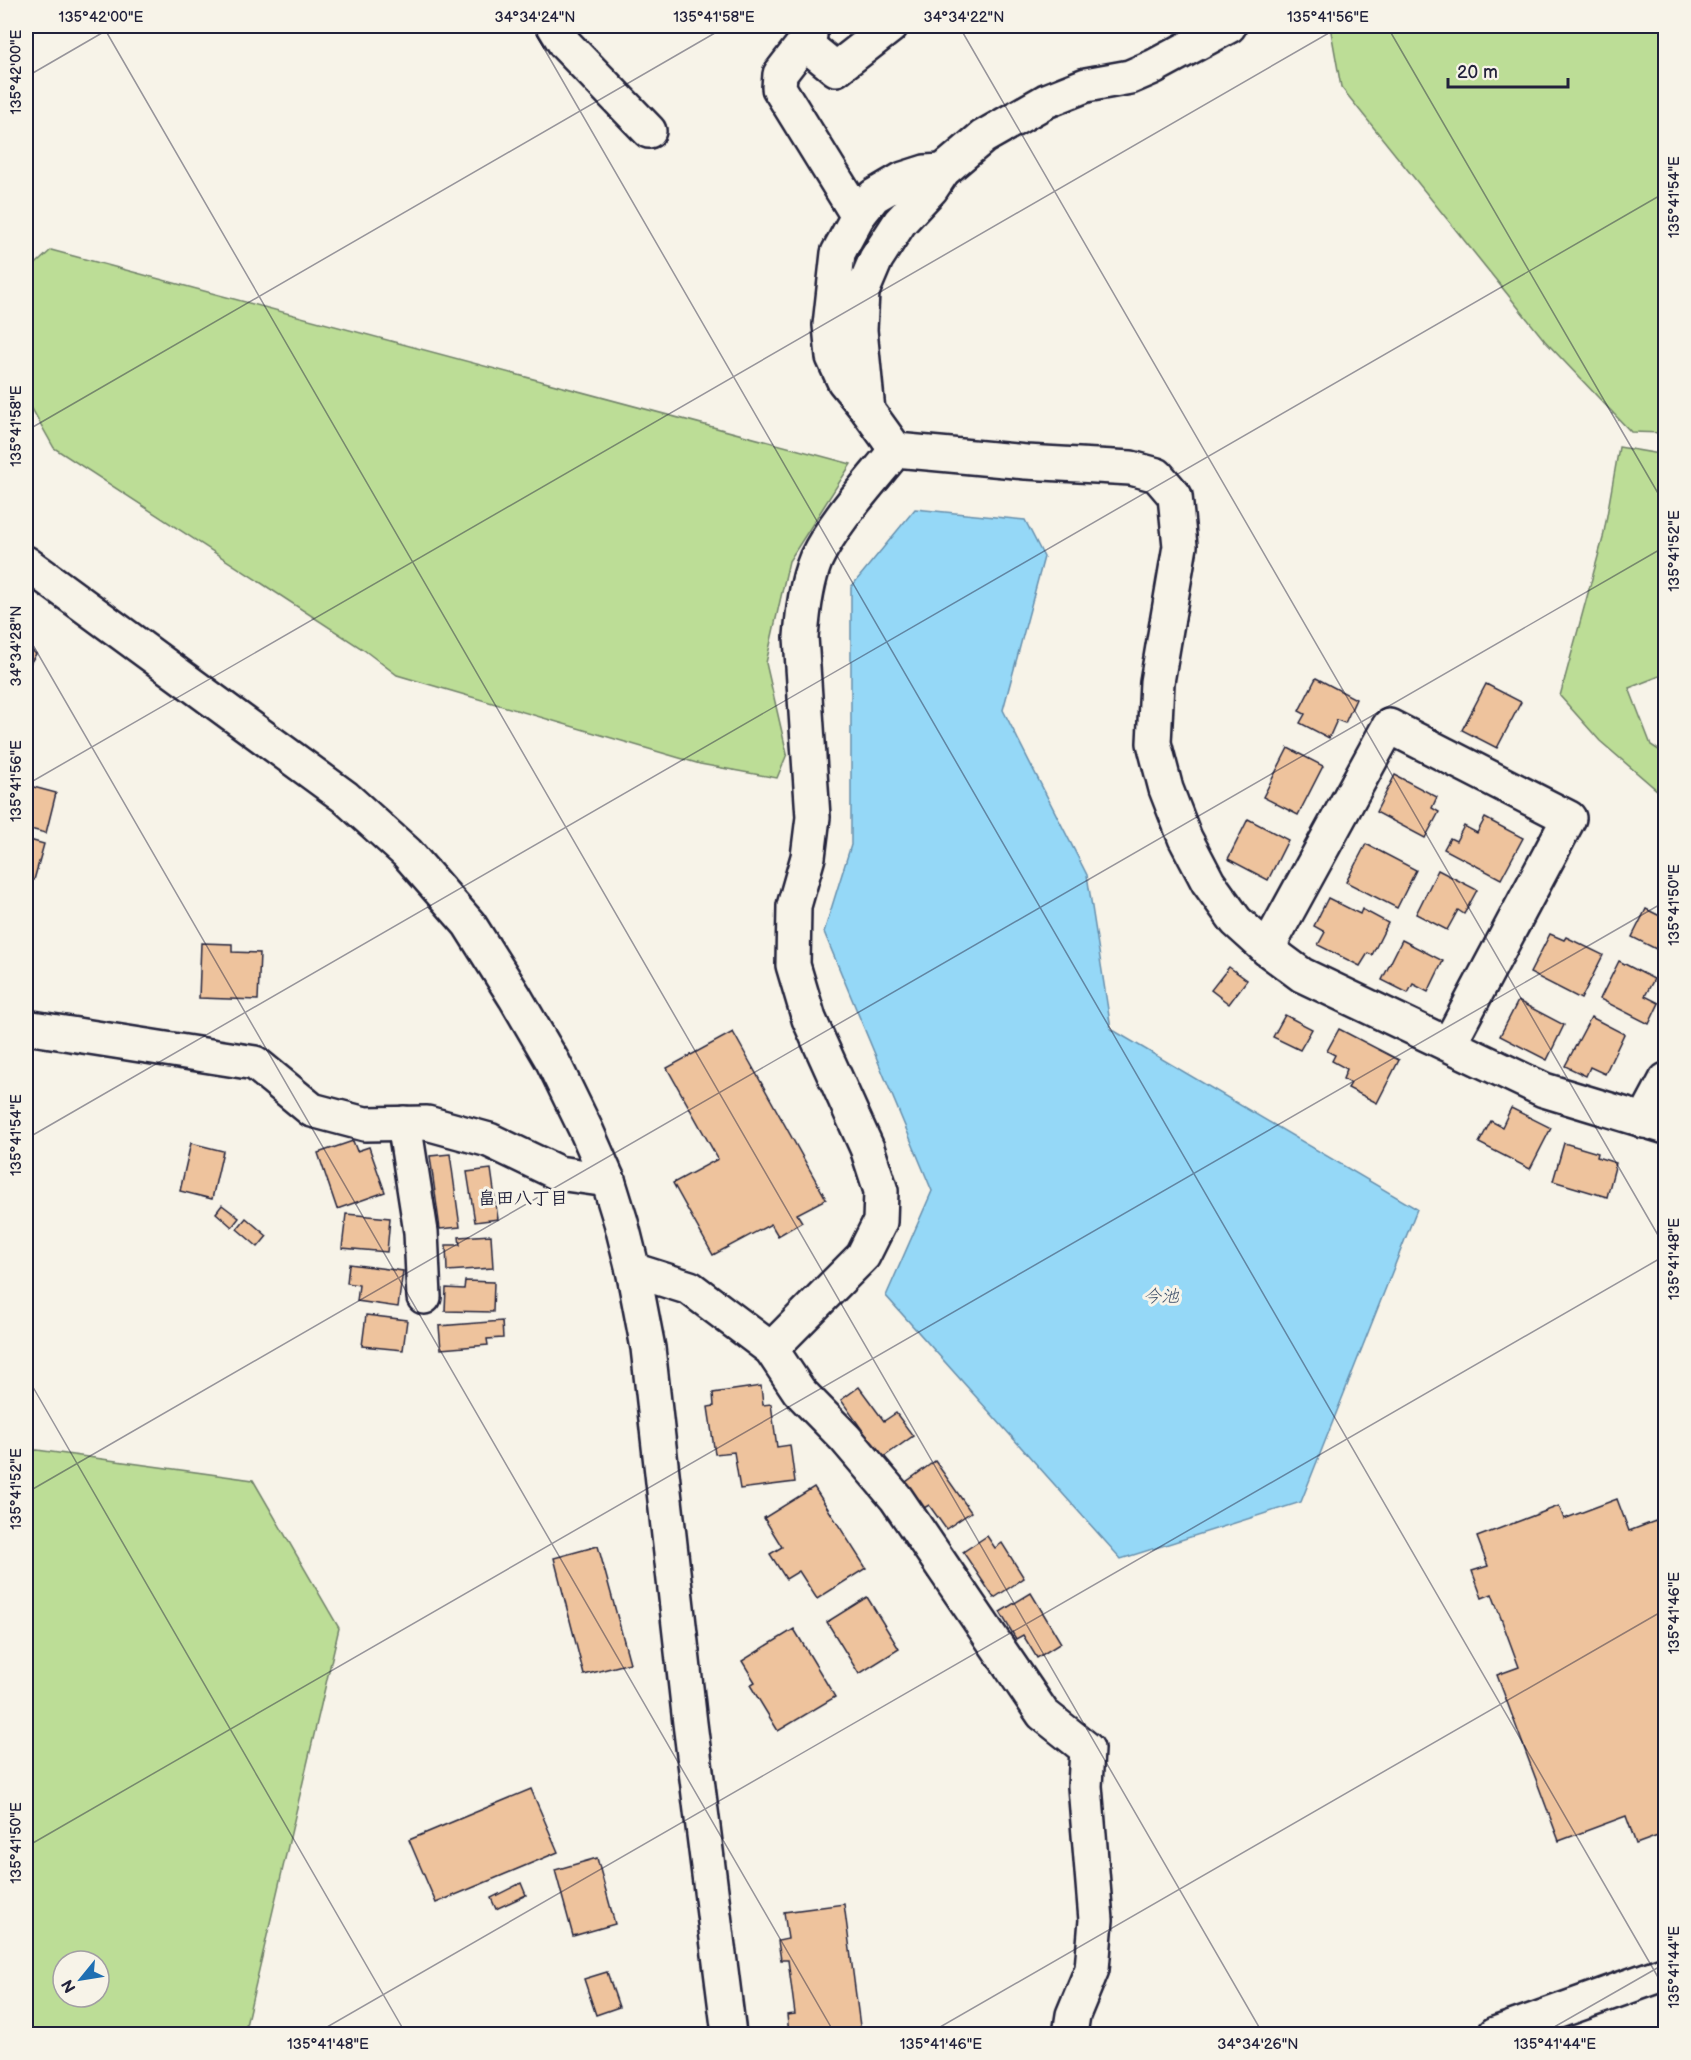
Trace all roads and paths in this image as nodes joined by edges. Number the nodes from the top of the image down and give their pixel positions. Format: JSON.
{"nodes":[{"id":1,"x":556,"y":26,"type":"edge"},
{"id":2,"x":891,"y":26,"type":"edge"},
{"id":3,"x":1229,"y":26,"type":"edge"},
{"id":4,"x":803,"y":34,"type":"edge"},
{"id":5,"x":649,"y":131,"type":"dead end"},
{"id":6,"x":943,"y":171,"type":"junction"},
{"id":7,"x":858,"y":216,"type":"junction"},
{"id":8,"x":868,"y":411,"type":"junction"},
{"id":9,"x":896,"y":450,"type":"junction"},
{"id":10,"x":26,"y":563,"type":"edge"},
{"id":11,"x":1267,"y":948,"type":"junction"},
{"id":12,"x":26,"y":1027,"type":"edge"},
{"id":13,"x":1449,"y":1044,"type":"junction"},
{"id":14,"x":1665,"y":1080,"type":"edge"},
{"id":15,"x":404,"y":1123,"type":"junction"},
{"id":16,"x":1655,"y":1124,"type":"edge"},
{"id":17,"x":608,"y":1180,"type":"junction"},
{"id":18,"x":633,"y":1270,"type":"junction"},
{"id":19,"x":424,"y":1298,"type":"dead end"},
{"id":20,"x":771,"y":1349,"type":"junction"},
{"id":21,"x":1665,"y":1972,"type":"edge"},
{"id":22,"x":729,"y":2034,"type":"edge"},
{"id":23,"x":1070,"y":2034,"type":"edge"},
{"id":24,"x":1495,"y":2034,"type":"edge"}],
"edges":[{"from":1,"to":5,"type":"street"},
{"from":2,"to":4,"type":"street"},
{"from":3,"to":6,"type":"street"},
{"from":4,"to":7,"type":"street"},
{"from":6,"to":7,"type":"street"},
{"from":6,"to":8,"type":"street"},
{"from":7,"to":8,"type":"street"},
{"from":8,"to":9,"type":"street"},
{"from":9,"to":11,"type":"street"},
{"from":9,"to":20,"type":"street"},
{"from":10,"to":17,"type":"street"},
{"from":11,"to":13,"type":"street"},
{"from":11,"to":13,"type":"street"},
{"from":12,"to":15,"type":"street"},
{"from":13,"to":16,"type":"street"},
{"from":14,"to":16,"type":"street"},
{"from":15,"to":17,"type":"street"},
{"from":15,"to":19,"type":"street"},
{"from":17,"to":18,"type":"street"},
{"from":18,"to":20,"type":"street"},
{"from":18,"to":22,"type":"street"},
{"from":20,"to":23,"type":"street"},
{"from":21,"to":24,"type":"street"}]}
